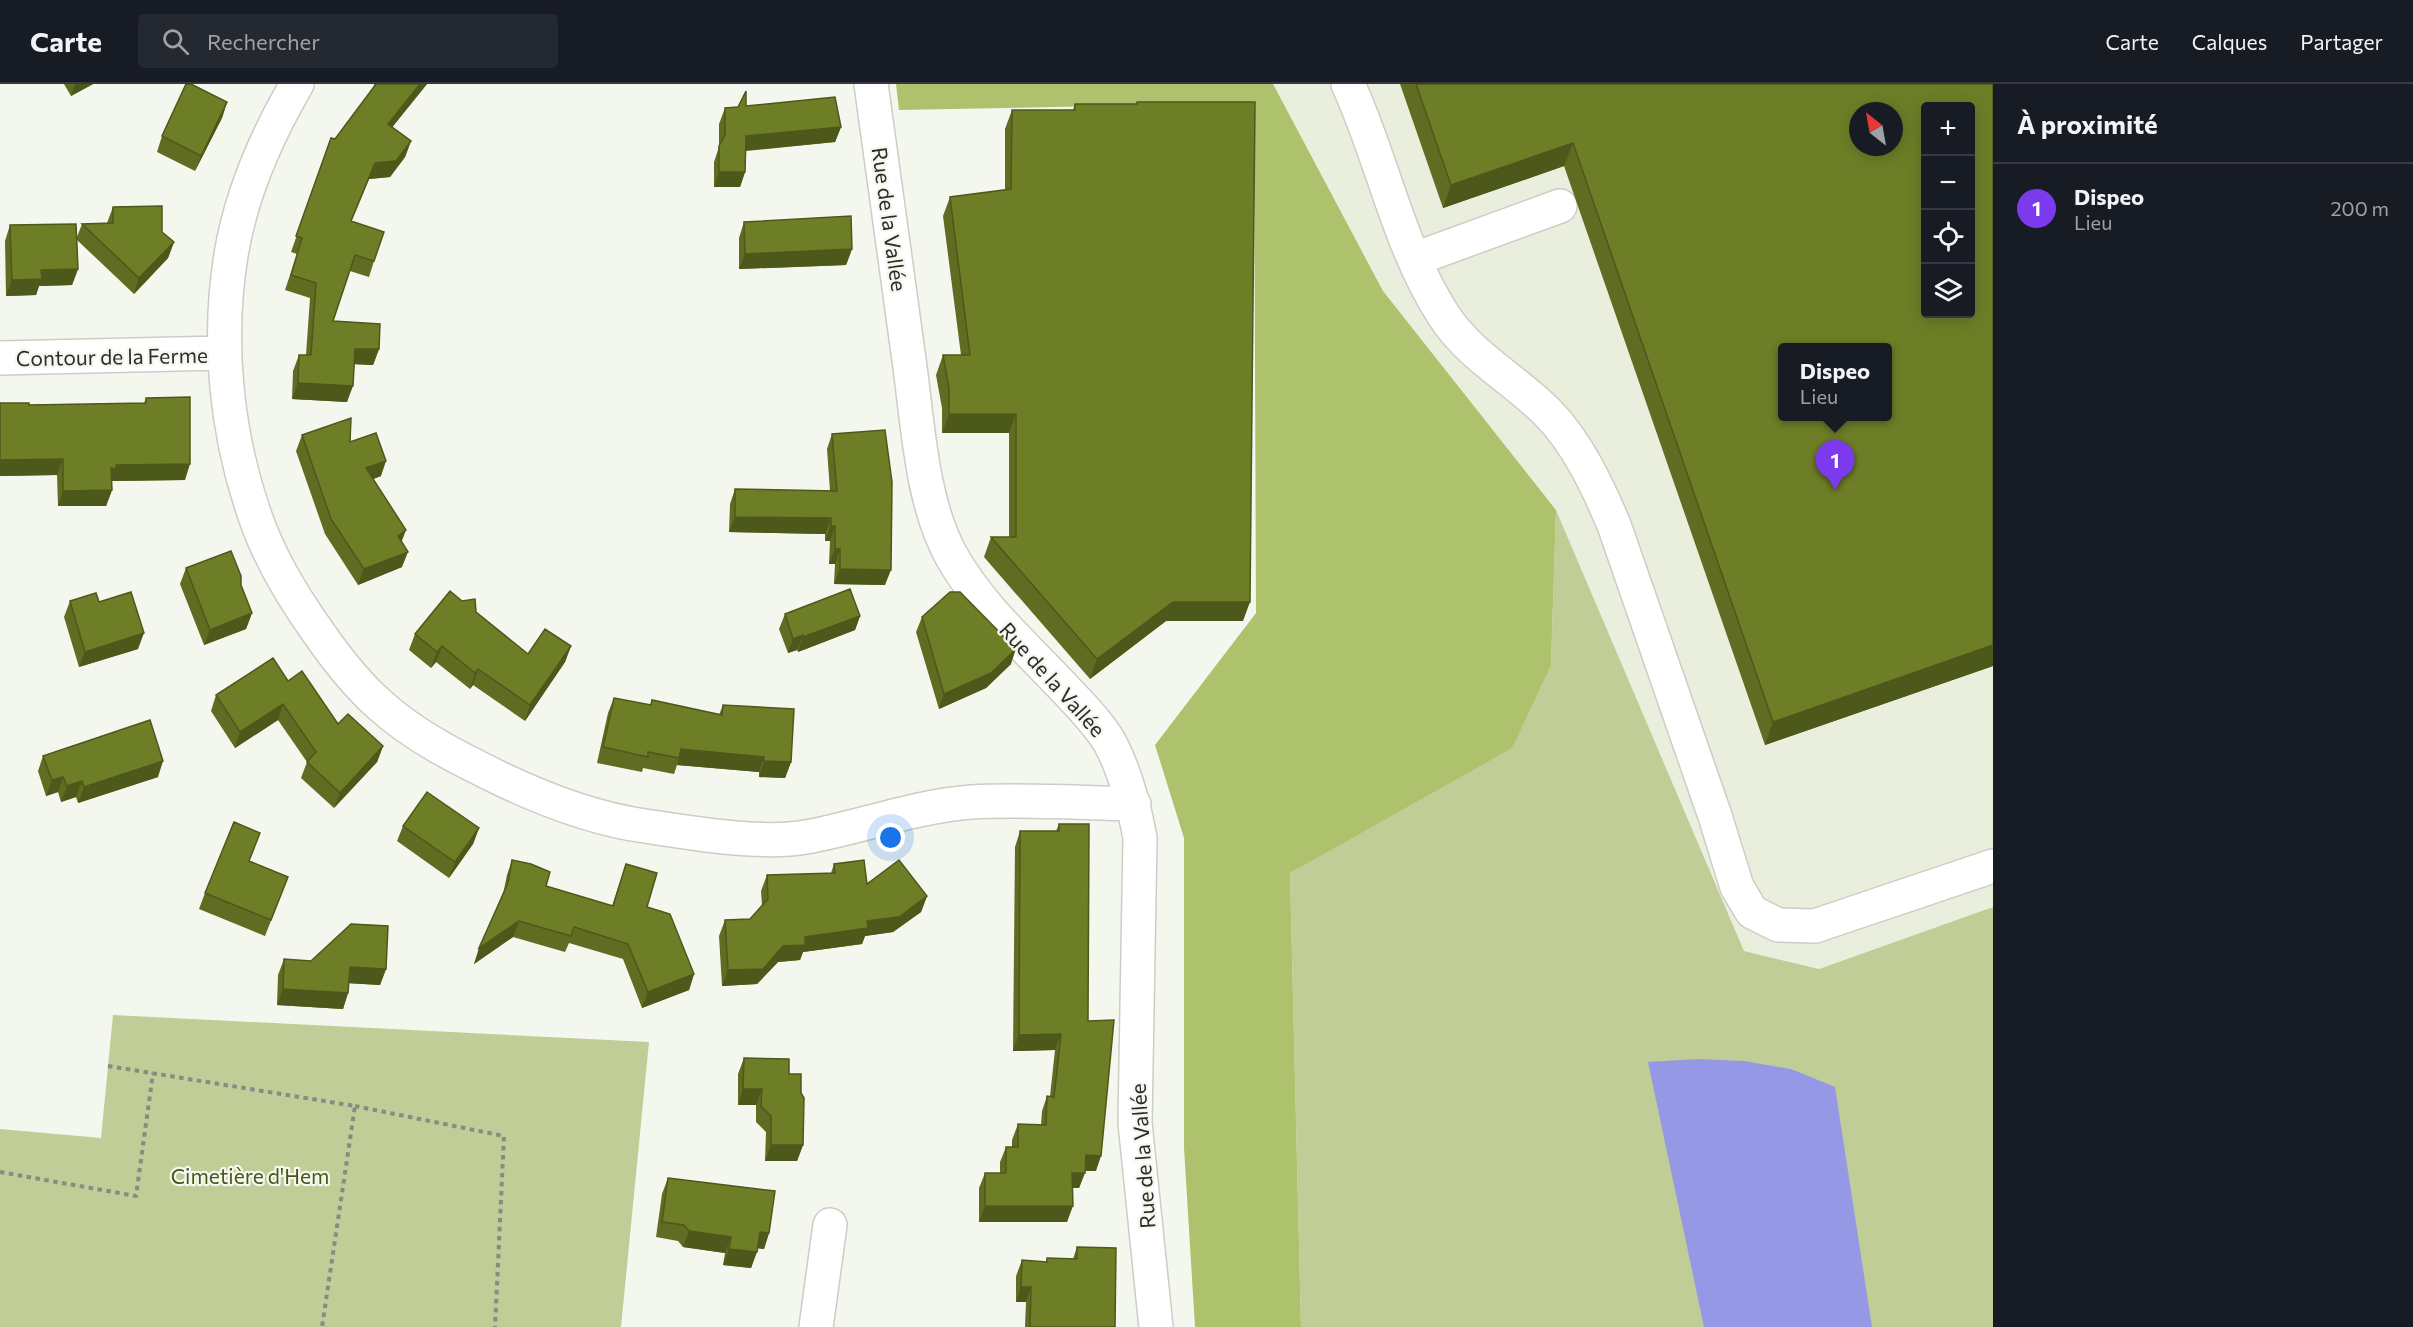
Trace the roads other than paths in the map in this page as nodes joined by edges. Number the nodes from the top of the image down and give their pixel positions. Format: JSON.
{"nodes":[{"id":1,"x":297,"y":84,"type":"edge"},
{"id":2,"x":871,"y":84,"type":"edge"},
{"id":3,"x":1348,"y":84,"type":"edge"},
{"id":4,"x":1560,"y":206,"type":"dead end"},
{"id":5,"x":1415,"y":259,"type":"junction"},
{"id":6,"x":223,"y":353,"type":"junction"},
{"id":7,"x":0,"y":358,"type":"edge"},
{"id":8,"x":1134,"y":804,"type":"junction"},
{"id":9,"x":1993,"y":866,"type":"edge"},
{"id":10,"x":830,"y":1225,"type":"dead end"},
{"id":11,"x":816,"y":1327,"type":"edge"},
{"id":12,"x":1156,"y":1327,"type":"edge"}],
"edges":[{"from":1,"to":6,"type":"street","name":"Contour de la Ferme"},
{"from":2,"to":8,"type":"street","name":"Rue de la Vallée"},
{"from":3,"to":5,"type":"street"},
{"from":4,"to":5,"type":"street"},
{"from":5,"to":9,"type":"street"},
{"from":6,"to":7,"type":"street","name":"Contour de la Ferme"},
{"from":6,"to":8,"type":"street","name":"Contour de la Ferme"},
{"from":8,"to":12,"type":"street","name":"Rue de la Vallée"},
{"from":10,"to":11,"type":"street"}]}
